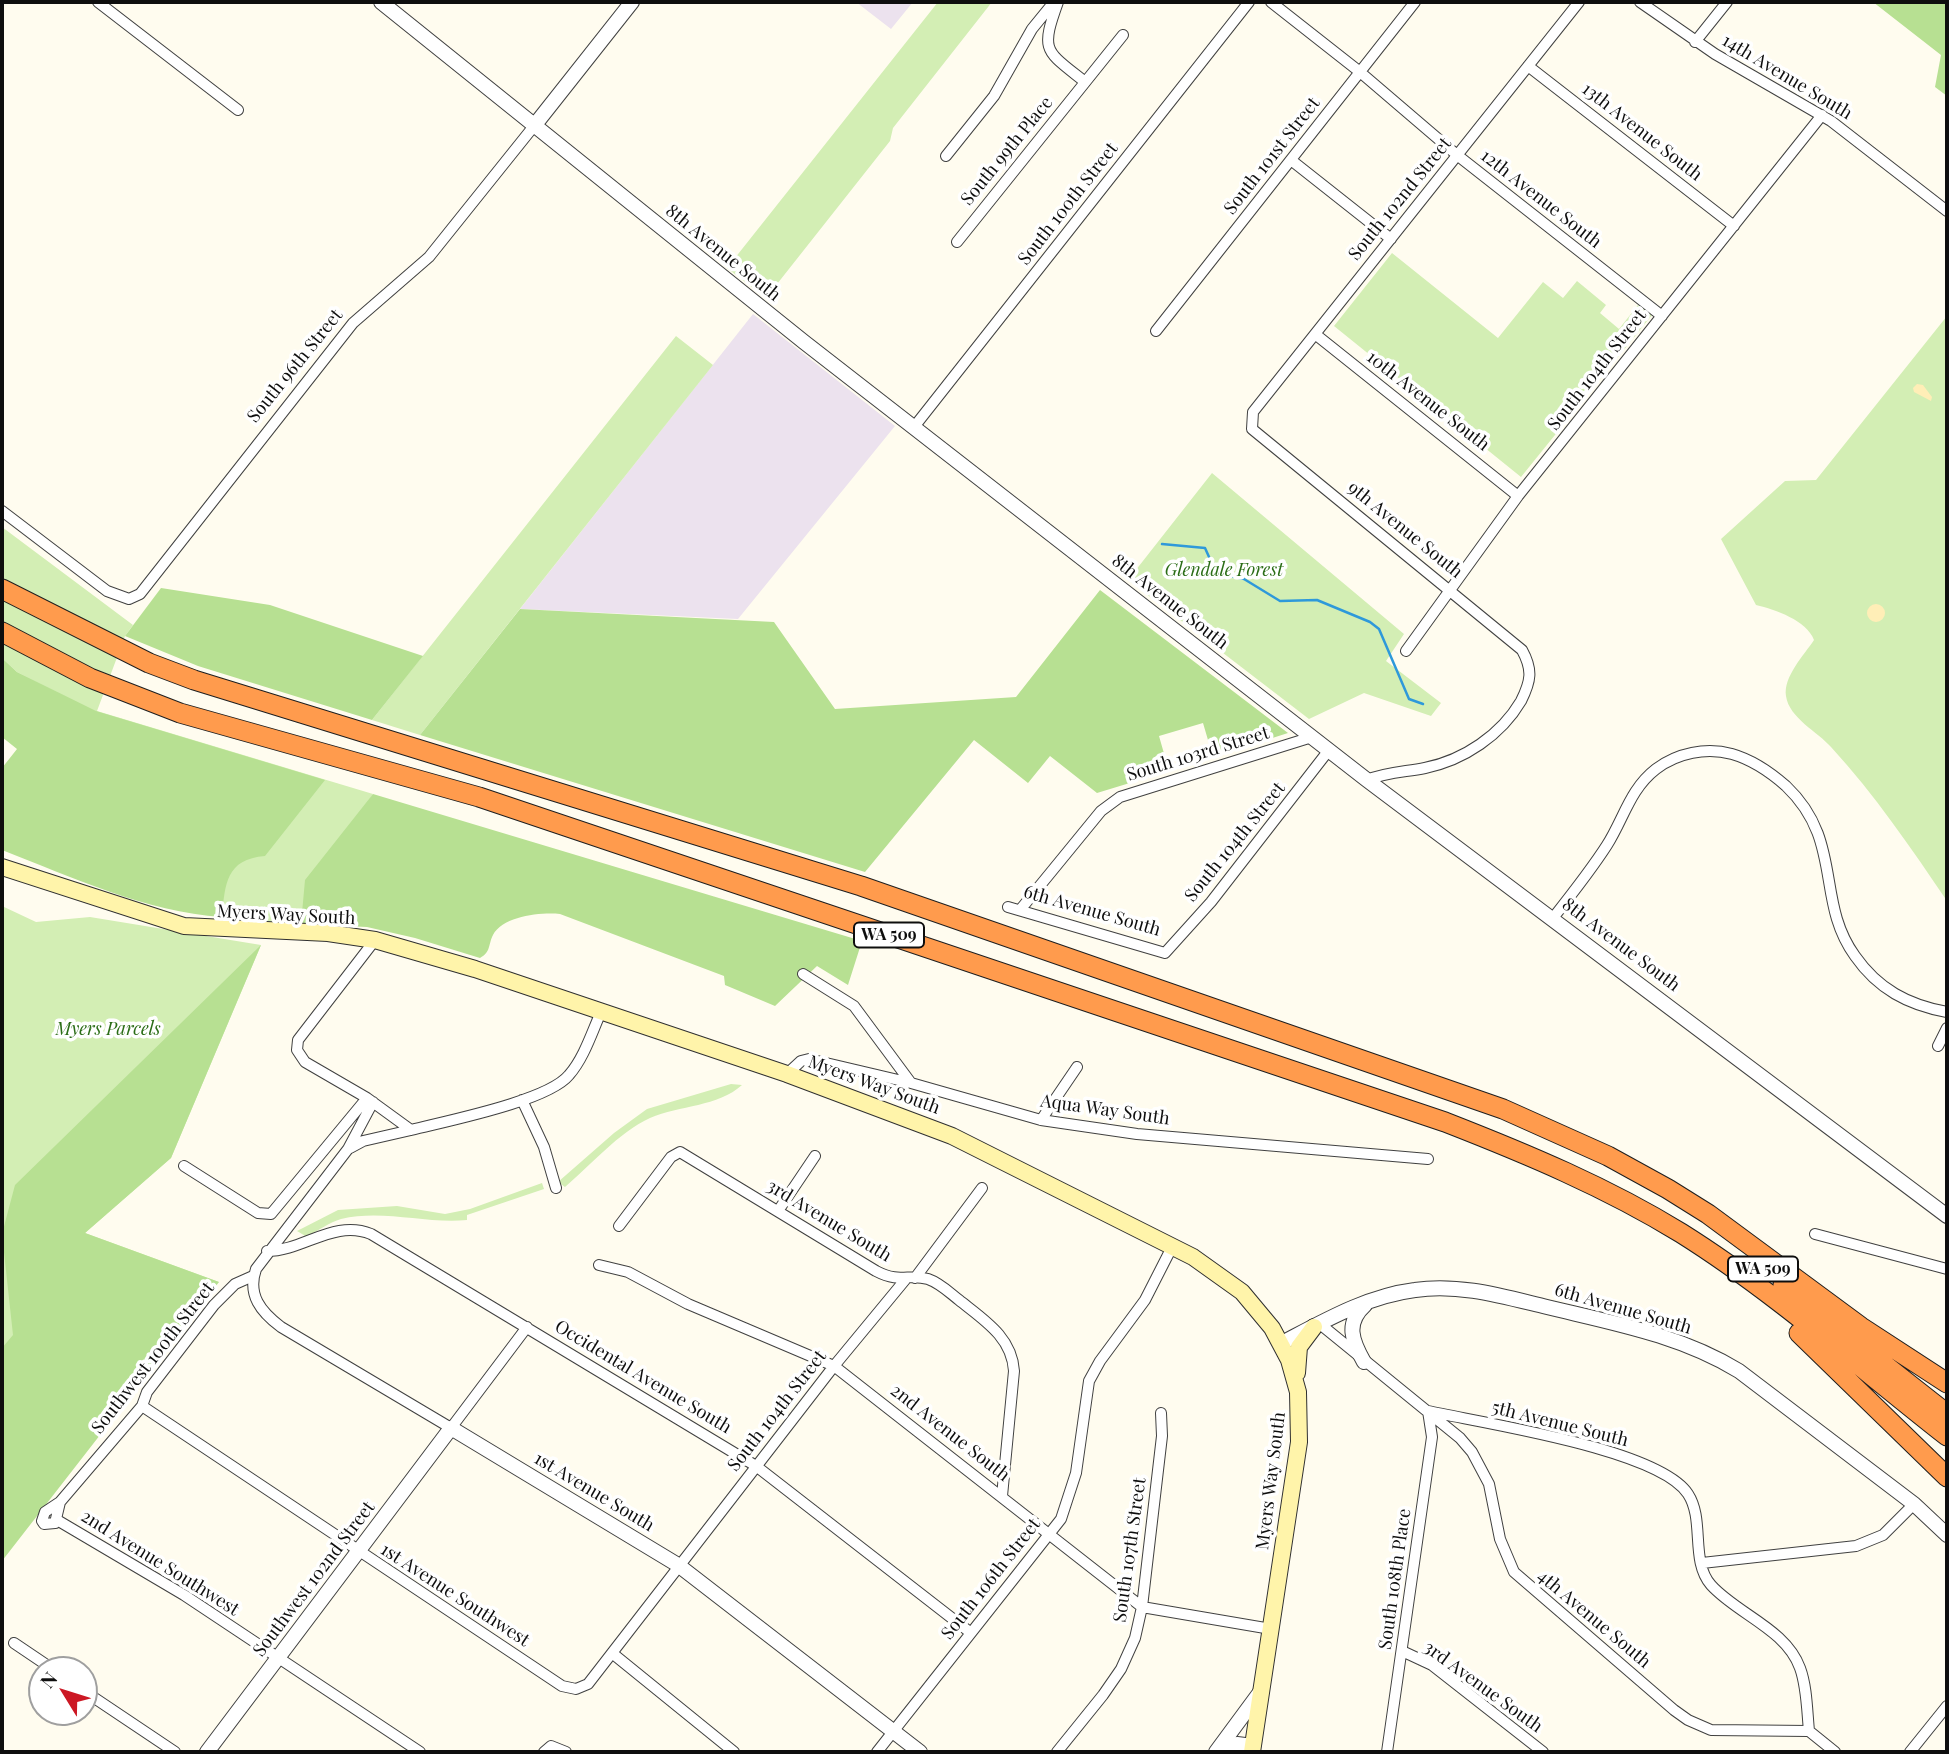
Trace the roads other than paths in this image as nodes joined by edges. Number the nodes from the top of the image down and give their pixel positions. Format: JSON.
{"nodes":[{"id":1,"x":98,"y":2,"type":"edge"},
{"id":2,"x":381,"y":2,"type":"edge"},
{"id":3,"x":632,"y":2,"type":"edge"},
{"id":4,"x":1056,"y":2,"type":"edge"},
{"id":5,"x":1249,"y":2,"type":"edge"},
{"id":6,"x":1271,"y":2,"type":"edge"},
{"id":7,"x":1415,"y":2,"type":"edge"},
{"id":8,"x":1579,"y":2,"type":"edge"},
{"id":9,"x":1640,"y":2,"type":"edge"},
{"id":10,"x":1727,"y":2,"type":"edge"},
{"id":11,"x":1123,"y":35,"type":"dead end"},
{"id":12,"x":1695,"y":42,"type":"junction"},
{"id":13,"x":1528,"y":66,"type":"junction"},
{"id":14,"x":1360,"y":72,"type":"junction"},
{"id":15,"x":1085,"y":82,"type":"junction"},
{"id":16,"x":238,"y":110,"type":"dead end"},
{"id":17,"x":1822,"y":115,"type":"junction"},
{"id":18,"x":534,"y":126,"type":"junction"},
{"id":19,"x":1457,"y":155,"type":"junction"},
{"id":20,"x":946,"y":156,"type":"dead end"},
{"id":21,"x":1291,"y":160,"type":"junction"},
{"id":22,"x":1947,"y":211,"type":"edge"},
{"id":23,"x":1734,"y":226,"type":"junction"},
{"id":24,"x":1391,"y":239,"type":"junction"},
{"id":25,"x":957,"y":242,"type":"dead end"},
{"id":26,"x":1662,"y":316,"type":"junction"},
{"id":27,"x":1156,"y":331,"type":"dead end"},
{"id":28,"x":1315,"y":334,"type":"junction"},
{"id":29,"x":1251,"y":420,"type":"joint"},
{"id":30,"x":914,"y":428,"type":"junction"},
{"id":31,"x":1518,"y":496,"type":"junction"},
{"id":32,"x":2,"y":511,"type":"edge"},
{"id":33,"x":2,"y":589,"type":"edge"},
{"id":34,"x":1450,"y":589,"type":"junction"},
{"id":35,"x":2,"y":632,"type":"edge"},
{"id":36,"x":1406,"y":651,"type":"dead end"},
{"id":37,"x":1312,"y":737,"type":"junction"},
{"id":38,"x":1329,"y":750,"type":"junction"},
{"id":39,"x":1367,"y":780,"type":"junction"},
{"id":40,"x":2,"y":867,"type":"edge"},
{"id":41,"x":1008,"y":907,"type":"dead end"},
{"id":42,"x":1020,"y":911,"type":"junction"},
{"id":43,"x":1553,"y":918,"type":"junction"},
{"id":44,"x":375,"y":940,"type":"junction"},
{"id":45,"x":1165,"y":953,"type":"joint"},
{"id":46,"x":803,"y":974,"type":"dead end"},
{"id":47,"x":601,"y":1012,"type":"junction"},
{"id":48,"x":1947,"y":1012,"type":"edge"},
{"id":49,"x":1947,"y":1028,"type":"edge"},
{"id":50,"x":1938,"y":1046,"type":"dead end"},
{"id":51,"x":1077,"y":1067,"type":"dead end"},
{"id":52,"x":787,"y":1074,"type":"junction"},
{"id":53,"x":911,"y":1083,"type":"junction"},
{"id":54,"x":370,"y":1100,"type":"junction"},
{"id":55,"x":522,"y":1100,"type":"junction"},
{"id":56,"x":1041,"y":1120,"type":"junction"},
{"id":57,"x":411,"y":1130,"type":"junction"},
{"id":58,"x":1568,"y":1139,"type":"junction"},
{"id":59,"x":348,"y":1149,"type":"junction"},
{"id":60,"x":815,"y":1156,"type":"dead end"},
{"id":61,"x":1429,"y":1159,"type":"dead end"},
{"id":62,"x":184,"y":1166,"type":"dead end"},
{"id":63,"x":556,"y":1188,"type":"dead end"},
{"id":64,"x":982,"y":1188,"type":"dead end"},
{"id":65,"x":778,"y":1211,"type":"junction"},
{"id":66,"x":1947,"y":1216,"type":"edge"},
{"id":67,"x":619,"y":1226,"type":"dead end"},
{"id":68,"x":1815,"y":1234,"type":"dead end"},
{"id":69,"x":1172,"y":1247,"type":"junction"},
{"id":70,"x":267,"y":1251,"type":"junction"},
{"id":71,"x":599,"y":1265,"type":"dead end"},
{"id":72,"x":1947,"y":1269,"type":"edge"},
{"id":73,"x":253,"y":1276,"type":"junction"},
{"id":74,"x":910,"y":1279,"type":"junction"},
{"id":75,"x":1756,"y":1285,"type":"junction"},
{"id":76,"x":1370,"y":1300,"type":"junction"},
{"id":77,"x":1258,"y":1309,"type":"junction"},
{"id":78,"x":1317,"y":1325,"type":"junction"},
{"id":79,"x":527,"y":1327,"type":"junction"},
{"id":80,"x":1282,"y":1343,"type":"junction"},
{"id":81,"x":1364,"y":1362,"type":"junction"},
{"id":82,"x":834,"y":1366,"type":"junction"},
{"id":83,"x":1297,"y":1383,"type":"junction"},
{"id":84,"x":1947,"y":1383,"type":"edge"},
{"id":85,"x":142,"y":1406,"type":"junction"},
{"id":86,"x":1428,"y":1412,"type":"junction"},
{"id":87,"x":1161,"y":1413,"type":"dead end"},
{"id":88,"x":1947,"y":1414,"type":"edge"},
{"id":89,"x":451,"y":1428,"type":"junction"},
{"id":90,"x":1947,"y":1436,"type":"edge"},
{"id":91,"x":756,"y":1466,"type":"junction"},
{"id":92,"x":1947,"y":1477,"type":"edge"},
{"id":93,"x":1002,"y":1496,"type":"junction"},
{"id":94,"x":1914,"y":1504,"type":"junction"},
{"id":95,"x":57,"y":1520,"type":"joint"},
{"id":96,"x":1050,"y":1534,"type":"junction"},
{"id":97,"x":1947,"y":1535,"type":"edge"},
{"id":98,"x":358,"y":1552,"type":"junction"},
{"id":99,"x":1702,"y":1563,"type":"junction"},
{"id":100,"x":678,"y":1565,"type":"junction"},
{"id":101,"x":1142,"y":1607,"type":"junction"},
{"id":102,"x":1270,"y":1629,"type":"junction"},
{"id":103,"x":971,"y":1633,"type":"junction"},
{"id":104,"x":14,"y":1643,"type":"dead end"},
{"id":105,"x":1402,"y":1651,"type":"junction"},
{"id":106,"x":612,"y":1653,"type":"junction"},
{"id":107,"x":33,"y":1656,"type":"edge"},
{"id":108,"x":277,"y":1660,"type":"junction"},
{"id":109,"x":576,"y":1689,"type":"joint"},
{"id":110,"x":1261,"y":1691,"type":"junction"},
{"id":111,"x":98,"y":1700,"type":"edge"},
{"id":112,"x":1947,"y":1706,"type":"edge"},
{"id":113,"x":894,"y":1731,"type":"junction"},
{"id":114,"x":1809,"y":1731,"type":"junction"},
{"id":115,"x":548,"y":1749,"type":"edge"},
{"id":116,"x":1253,"y":1749,"type":"edge"},
{"id":117,"x":175,"y":1752,"type":"edge"},
{"id":118,"x":207,"y":1752,"type":"edge"},
{"id":119,"x":420,"y":1752,"type":"edge"},
{"id":120,"x":566,"y":1752,"type":"edge"},
{"id":121,"x":734,"y":1752,"type":"edge"},
{"id":122,"x":877,"y":1752,"type":"edge"},
{"id":123,"x":920,"y":1752,"type":"edge"},
{"id":124,"x":1057,"y":1752,"type":"edge"},
{"id":125,"x":1218,"y":1752,"type":"edge"},
{"id":126,"x":1387,"y":1752,"type":"edge"},
{"id":127,"x":1543,"y":1752,"type":"edge"},
{"id":128,"x":1835,"y":1752,"type":"edge"},
{"id":129,"x":1910,"y":1752,"type":"edge"}],
"edges":[{"from":1,"to":16,"type":"street"},
{"from":2,"to":18,"type":"street","name":"8th Avenue South"},
{"from":3,"to":18,"type":"street","name":"South 96th Street"},
{"from":4,"to":15,"type":"street"},
{"from":4,"to":20,"type":"street"},
{"from":5,"to":30,"type":"street","name":"South 100th Street"},
{"from":6,"to":14,"type":"street","name":"12th Avenue South"},
{"from":7,"to":14,"type":"street","name":"South 101st Street"},
{"from":8,"to":13,"type":"street","name":"South 102nd Street"},
{"from":9,"to":12,"type":"street","name":"14th Avenue South"},
{"from":10,"to":12,"type":"street"},
{"from":11,"to":15,"type":"street","name":"South 99th Place"},
{"from":12,"to":17,"type":"street","name":"14th Avenue South"},
{"from":13,"to":19,"type":"street","name":"South 102nd Street"},
{"from":13,"to":23,"type":"street","name":"13th Avenue South"},
{"from":14,"to":19,"type":"street","name":"12th Avenue South"},
{"from":14,"to":21,"type":"street","name":"South 101st Street"},
{"from":15,"to":25,"type":"street","name":"South 99th Place"},
{"from":17,"to":22,"type":"street","name":"14th Avenue South"},
{"from":17,"to":23,"type":"street","name":"South 104th Street"},
{"from":18,"to":30,"type":"street","name":"8th Avenue South"},
{"from":18,"to":32,"type":"street","name":"South 96th Street"},
{"from":19,"to":24,"type":"street","name":"South 102nd Street"},
{"from":19,"to":26,"type":"street","name":"12th Avenue South"},
{"from":21,"to":24,"type":"street"},
{"from":21,"to":27,"type":"street","name":"South 101st Street"},
{"from":23,"to":26,"type":"street","name":"South 104th Street"},
{"from":24,"to":28,"type":"street","name":"South 102nd Street"},
{"from":26,"to":31,"type":"street","name":"South 104th Street"},
{"from":28,"to":29,"type":"street","name":"South 102nd Street"},
{"from":28,"to":31,"type":"street","name":"10th Avenue South"},
{"from":29,"to":34,"type":"street","name":"9th Avenue South"},
{"from":30,"to":37,"type":"street","name":"8th Avenue South"},
{"from":31,"to":34,"type":"street","name":"South 104th Street"},
{"from":33,"to":58,"type":"highway","number":"WA 509"},
{"from":34,"to":36,"type":"street","name":"South 104th Street"},
{"from":34,"to":39,"type":"street","name":"9th Avenue South"},
{"from":35,"to":75,"type":"highway","number":"WA 509"},
{"from":37,"to":38,"type":"street","name":"8th Avenue South"},
{"from":37,"to":42,"type":"street","name":"South 103rd Street"},
{"from":38,"to":39,"type":"street","name":"8th Avenue South"},
{"from":38,"to":45,"type":"street","name":"South 104th Street"},
{"from":39,"to":43,"type":"street","name":"8th Avenue South"},
{"from":40,"to":44,"type":"main road","name":"Myers Way South"},
{"from":41,"to":42,"type":"street","name":"6th Avenue South"},
{"from":42,"to":45,"type":"street","name":"6th Avenue South"},
{"from":43,"to":48,"type":"street"},
{"from":43,"to":66,"type":"street","name":"8th Avenue South"},
{"from":44,"to":47,"type":"main road","name":"Myers Way South"},
{"from":44,"to":54,"type":"street"},
{"from":46,"to":53,"type":"street"},
{"from":47,"to":52,"type":"main road","name":"Myers Way South"},
{"from":47,"to":55,"type":"street"},
{"from":49,"to":50,"type":"street"},
{"from":51,"to":56,"type":"street"},
{"from":52,"to":53,"type":"street","name":"Aqua Way South"},
{"from":52,"to":69,"type":"main road","name":"Myers Way South"},
{"from":53,"to":56,"type":"street","name":"Aqua Way South"},
{"from":54,"to":57,"type":"street"},
{"from":54,"to":59,"type":"street"},
{"from":54,"to":62,"type":"street"},
{"from":55,"to":57,"type":"street"},
{"from":55,"to":63,"type":"street"},
{"from":56,"to":61,"type":"street","name":"Aqua Way South"},
{"from":57,"to":59,"type":"street"},
{"from":58,"to":84,"type":"highway"},
{"from":58,"to":88,"type":"highway","number":"WA 509"},
{"from":59,"to":70,"type":"street"},
{"from":60,"to":65,"type":"street"},
{"from":64,"to":74,"type":"street","name":"South 104th Street"},
{"from":65,"to":67,"type":"street","name":"3rd Avenue South"},
{"from":65,"to":74,"type":"street","name":"3rd Avenue South"},
{"from":68,"to":72,"type":"street"},
{"from":69,"to":77,"type":"main road","name":"Myers Way South"},
{"from":69,"to":96,"type":"street","name":"South 106th Street"},
{"from":70,"to":73,"type":"street"},
{"from":70,"to":79,"type":"street","name":"Occidental Avenue South"},
{"from":71,"to":82,"type":"street","name":"2nd Avenue South"},
{"from":73,"to":85,"type":"street","name":"Southwest 100th Street"},
{"from":73,"to":89,"type":"street","name":"1st Avenue South"},
{"from":74,"to":82,"type":"street","name":"South 104th Street"},
{"from":74,"to":93,"type":"street","name":"3rd Avenue South"},
{"from":75,"to":90,"type":"highway","number":"WA 509"},
{"from":75,"to":92,"type":"highway"},
{"from":76,"to":78,"type":"street","name":"6th Avenue South"},
{"from":76,"to":81,"type":"street"},
{"from":76,"to":94,"type":"street","name":"6th Avenue South"},
{"from":77,"to":78,"type":"street"},
{"from":77,"to":80,"type":"main road","name":"Myers Way South"},
{"from":78,"to":80,"type":"street","name":"6th Avenue South"},
{"from":78,"to":81,"type":"street","name":"4th Avenue South"},
{"from":78,"to":83,"type":"main road"},
{"from":79,"to":89,"type":"street"},
{"from":79,"to":91,"type":"street","name":"Occidental Avenue South"},
{"from":80,"to":83,"type":"main road","name":"Myers Way South"},
{"from":81,"to":86,"type":"street","name":"4th Avenue South"},
{"from":82,"to":91,"type":"street","name":"South 104th Street"},
{"from":82,"to":93,"type":"street","name":"2nd Avenue South"},
{"from":83,"to":102,"type":"main road","name":"Myers Way South"},
{"from":85,"to":95,"type":"street","name":"Southwest 100th Street"},
{"from":85,"to":98,"type":"street","name":"1st Avenue Southwest"},
{"from":86,"to":99,"type":"street","name":"5th Avenue South"},
{"from":86,"to":105,"type":"street","name":"South 108th Place"},
{"from":86,"to":114,"type":"street","name":"4th Avenue South"},
{"from":87,"to":101,"type":"street","name":"South 107th Street"},
{"from":89,"to":98,"type":"street","name":"Southwest 102nd Street"},
{"from":89,"to":100,"type":"street","name":"1st Avenue South"},
{"from":91,"to":100,"type":"street","name":"South 104th Street"},
{"from":91,"to":103,"type":"street","name":"Occidental Avenue South"},
{"from":93,"to":96,"type":"street","name":"2nd Avenue South"},
{"from":94,"to":97,"type":"street","name":"6th Avenue South"},
{"from":94,"to":99,"type":"street"},
{"from":95,"to":108,"type":"street","name":"2nd Avenue Southwest"},
{"from":96,"to":101,"type":"street","name":"2nd Avenue South"},
{"from":96,"to":103,"type":"street","name":"South 106th Street"},
{"from":98,"to":108,"type":"street","name":"Southwest 102nd Street"},
{"from":98,"to":109,"type":"street","name":"1st Avenue Southwest"},
{"from":99,"to":114,"type":"street","name":"5th Avenue South"},
{"from":100,"to":106,"type":"street","name":"South 104th Street"},
{"from":100,"to":113,"type":"street","name":"1st Avenue South"},
{"from":101,"to":102,"type":"street","name":"2nd Avenue South"},
{"from":101,"to":124,"type":"street","name":"South 107th Street"},
{"from":102,"to":110,"type":"main road","name":"Myers Way South"},
{"from":103,"to":113,"type":"street","name":"South 106th Street"},
{"from":104,"to":107,"type":"street"},
{"from":105,"to":126,"type":"street","name":"South 108th Place"},
{"from":105,"to":127,"type":"street","name":"3rd Avenue South"},
{"from":106,"to":109,"type":"street","name":"South 104th Street"},
{"from":106,"to":121,"type":"street"},
{"from":108,"to":118,"type":"street","name":"Southwest 102nd Street"},
{"from":108,"to":119,"type":"street","name":"2nd Avenue Southwest"},
{"from":110,"to":116,"type":"main road","name":"Myers Way South"},
{"from":110,"to":125,"type":"street"},
{"from":111,"to":117,"type":"street"},
{"from":112,"to":129,"type":"street"},
{"from":113,"to":122,"type":"street","name":"South 106th Street"},
{"from":113,"to":123,"type":"street","name":"1st Avenue South"},
{"from":114,"to":128,"type":"street"},
{"from":115,"to":120,"type":"street"},
{"from":116,"to":125,"type":"street"}]}
